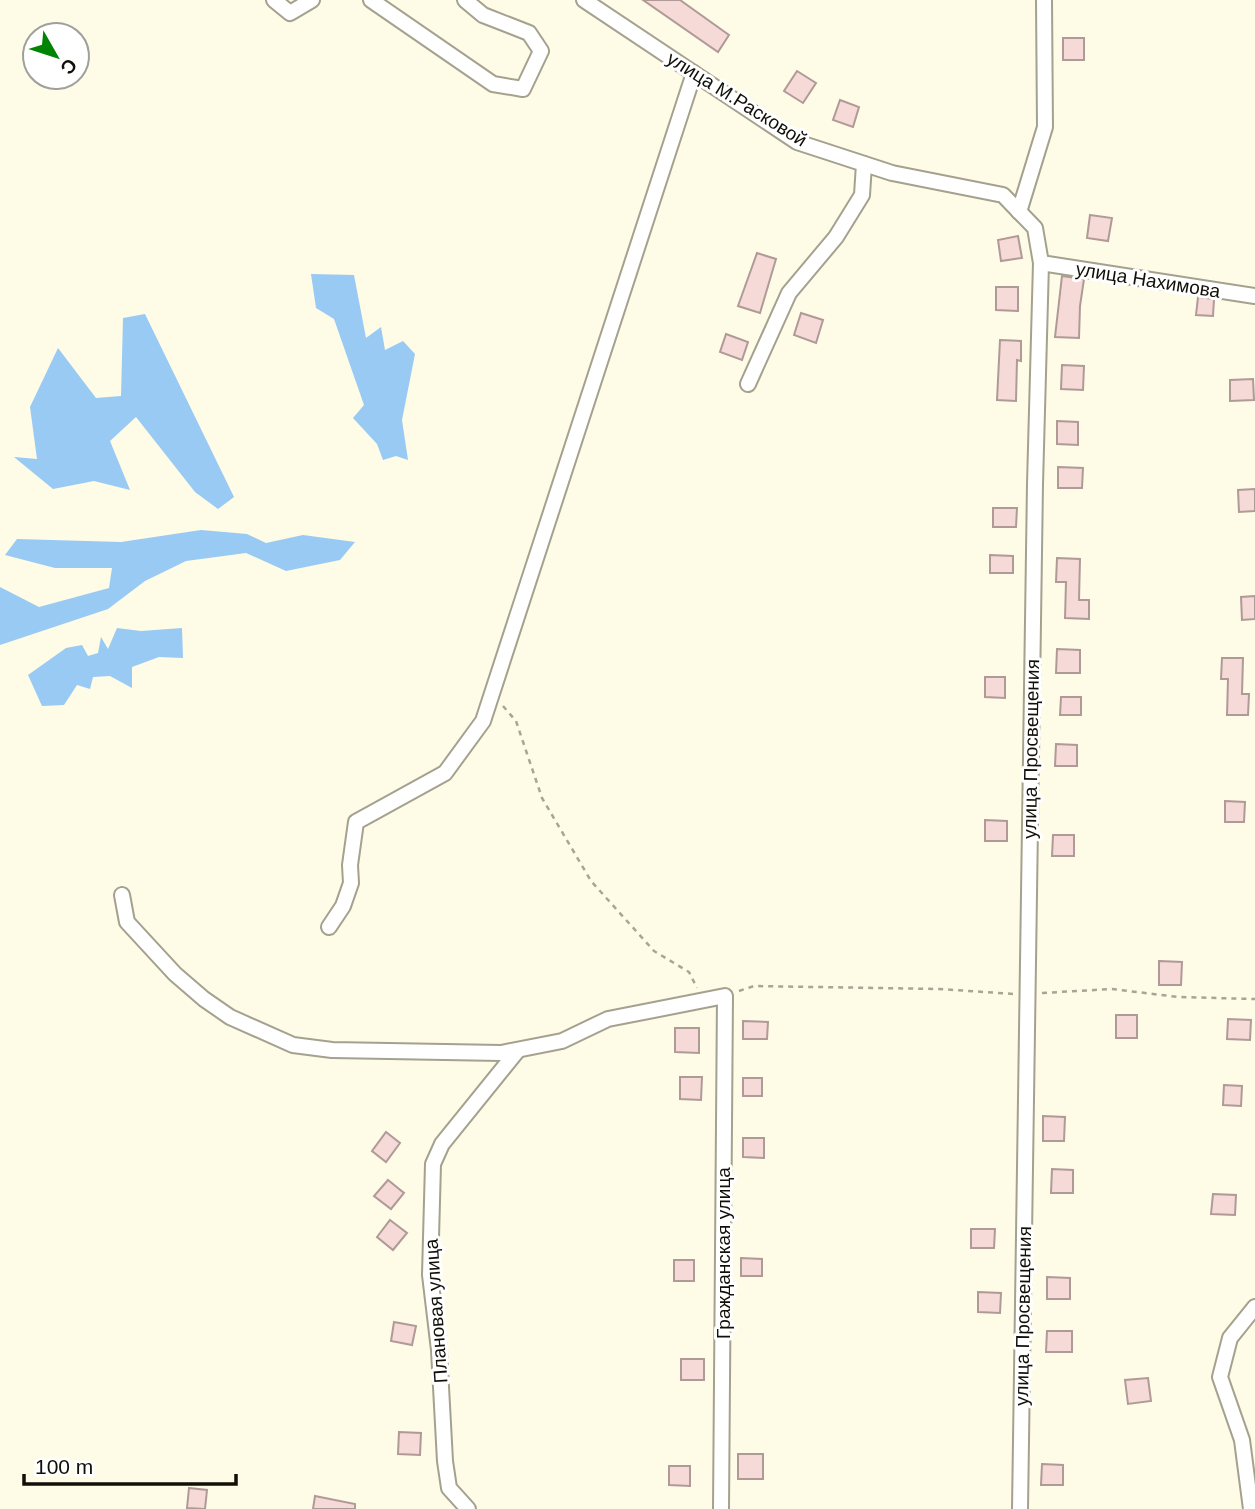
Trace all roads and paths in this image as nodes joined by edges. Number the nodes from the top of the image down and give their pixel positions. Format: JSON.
{"nodes":[{"id":1,"x":274,"y":0,"type":"edge"},
{"id":2,"x":312,"y":0,"type":"edge"},
{"id":3,"x":371,"y":0,"type":"edge"},
{"id":4,"x":465,"y":0,"type":"edge"},
{"id":5,"x":584,"y":0,"type":"edge"},
{"id":6,"x":1044,"y":0,"type":"edge"},
{"id":7,"x":694,"y":73,"type":"junction"},
{"id":8,"x":864,"y":164,"type":"junction"},
{"id":9,"x":1019,"y":212,"type":"junction"},
{"id":10,"x":1041,"y":264,"type":"junction"},
{"id":11,"x":1255,"y":296,"type":"edge"},
{"id":12,"x":748,"y":384,"type":"dead end"},
{"id":13,"x":492,"y":694,"type":"junction"},
{"id":14,"x":122,"y":895,"type":"dead end"},
{"id":15,"x":330,"y":927,"type":"dead end"},
{"id":16,"x":1028,"y":994,"type":"junction"},
{"id":17,"x":725,"y":996,"type":"junction"},
{"id":18,"x":1255,"y":999,"type":"edge"},
{"id":19,"x":702,"y":1000,"type":"junction"},
{"id":20,"x":518,"y":1050,"type":"junction"},
{"id":21,"x":1255,"y":1307,"type":"edge"},
{"id":22,"x":468,"y":1509,"type":"edge"},
{"id":23,"x":721,"y":1509,"type":"edge"},
{"id":24,"x":1020,"y":1509,"type":"edge"},
{"id":25,"x":1251,"y":1509,"type":"edge"}],
"edges":[{"from":1,"to":2,"type":"street"},
{"from":3,"to":4,"type":"street"},
{"from":5,"to":7,"type":"street","name":"улица М.Расковой"},
{"from":6,"to":9,"type":"street"},
{"from":7,"to":8,"type":"street","name":"улица М.Расковой"},
{"from":7,"to":13,"type":"street"},
{"from":8,"to":9,"type":"street","name":"улица М.Расковой"},
{"from":8,"to":12,"type":"street"},
{"from":9,"to":10,"type":"street","name":"улица Просвещения"},
{"from":10,"to":11,"type":"street","name":"улица Нахимова"},
{"from":10,"to":16,"type":"street","name":"улица Просвещения"},
{"from":13,"to":15,"type":"street"},
{"from":13,"to":19,"type":"path"},
{"from":14,"to":20,"type":"street"},
{"from":16,"to":17,"type":"path"},
{"from":16,"to":18,"type":"path"},
{"from":16,"to":24,"type":"street","name":"улица Просвещения"},
{"from":17,"to":19,"type":"street"},
{"from":17,"to":23,"type":"street","name":"Гражданская улица"},
{"from":19,"to":20,"type":"street"},
{"from":20,"to":22,"type":"street","name":"Плановая улица"},
{"from":21,"to":25,"type":"street"}]}
